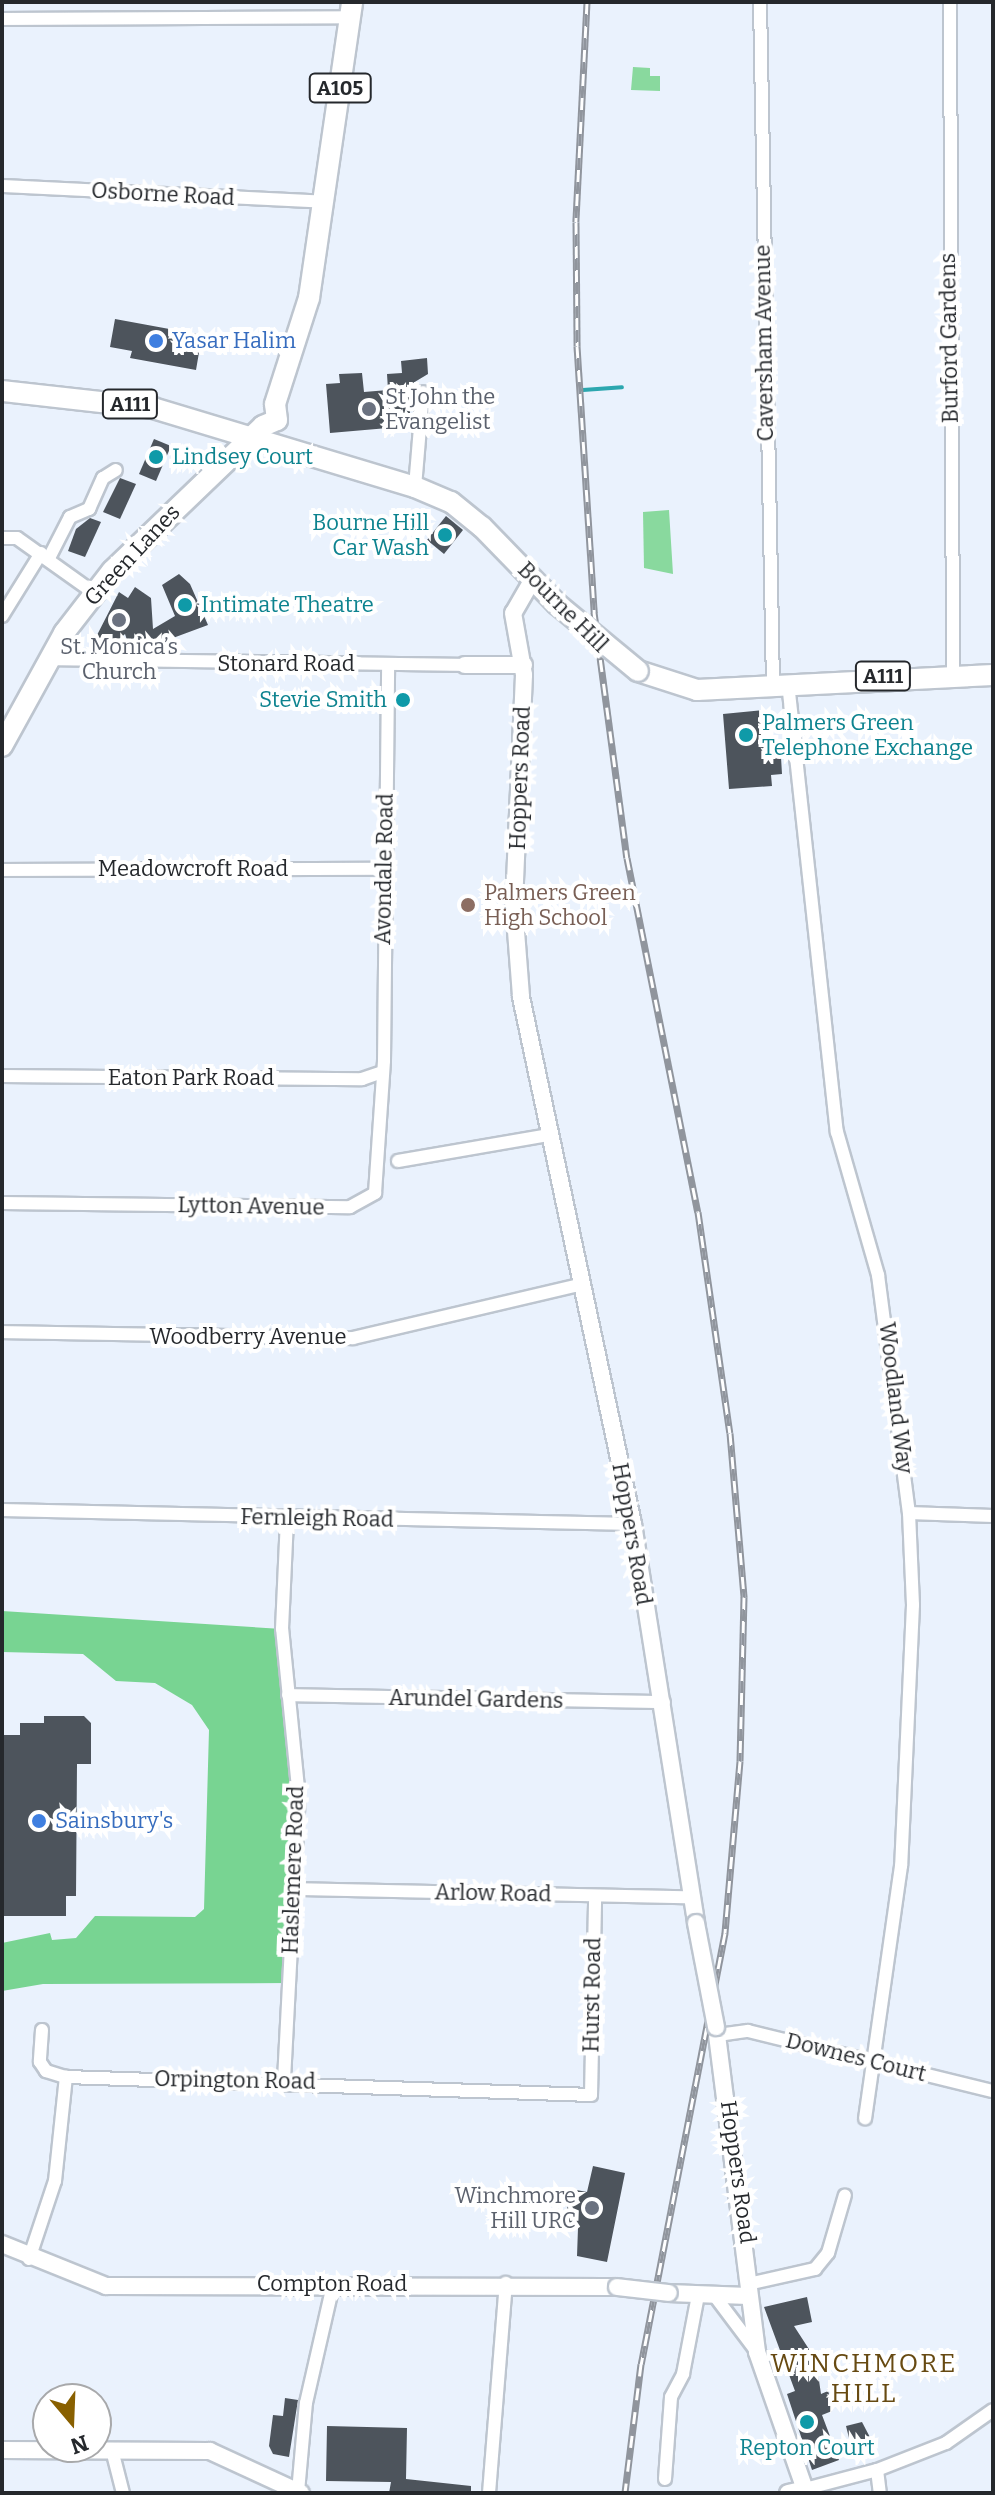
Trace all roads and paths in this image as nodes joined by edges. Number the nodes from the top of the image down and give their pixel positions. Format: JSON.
{"nodes":[{"id":1,"x":760,"y":2,"type":"edge"},
{"id":2,"x":950,"y":2,"type":"edge"},
{"id":3,"x":351,"y":10,"type":"edge"},
{"id":4,"x":2,"y":19,"type":"edge"},
{"id":5,"x":2,"y":186,"type":"edge"},
{"id":6,"x":324,"y":202,"type":"junction"},
{"id":7,"x":2,"y":391,"type":"edge"},
{"id":8,"x":423,"y":392,"type":"dead end"},
{"id":9,"x":258,"y":431,"type":"junction"},
{"id":10,"x":116,"y":470,"type":"dead end"},
{"id":11,"x":415,"y":487,"type":"junction"},
{"id":12,"x":2,"y":538,"type":"edge"},
{"id":13,"x":45,"y":556,"type":"junction"},
{"id":14,"x":533,"y":579,"type":"junction"},
{"id":15,"x":94,"y":593,"type":"junction"},
{"id":16,"x":2,"y":616,"type":"edge"},
{"id":17,"x":48,"y":659,"type":"junction"},
{"id":18,"x":395,"y":664,"type":"junction"},
{"id":19,"x":465,"y":665,"type":"joint"},
{"id":20,"x":524,"y":665,"type":"junction"},
{"id":21,"x":953,"y":674,"type":"junction"},
{"id":22,"x":993,"y":675,"type":"edge"},
{"id":23,"x":780,"y":684,"type":"junction"},
{"id":24,"x":8,"y":717,"type":"edge"},
{"id":25,"x":2,"y":746,"type":"edge"},
{"id":26,"x":383,"y":869,"type":"junction"},
{"id":27,"x":2,"y":870,"type":"edge"},
{"id":28,"x":379,"y":1073,"type":"junction"},
{"id":29,"x":2,"y":1076,"type":"edge"},
{"id":30,"x":548,"y":1135,"type":"junction"},
{"id":31,"x":398,"y":1161,"type":"dead end"},
{"id":32,"x":2,"y":1203,"type":"edge"},
{"id":33,"x":584,"y":1284,"type":"junction"},
{"id":34,"x":2,"y":1332,"type":"edge"},
{"id":35,"x":2,"y":1510,"type":"edge"},
{"id":36,"x":909,"y":1513,"type":"junction"},
{"id":37,"x":993,"y":1516,"type":"edge"},
{"id":38,"x":287,"y":1518,"type":"junction"},
{"id":39,"x":633,"y":1524,"type":"junction"},
{"id":40,"x":288,"y":1695,"type":"junction"},
{"id":41,"x":664,"y":1702,"type":"junction"},
{"id":42,"x":295,"y":1889,"type":"junction"},
{"id":43,"x":595,"y":1896,"type":"junction"},
{"id":44,"x":691,"y":1897,"type":"junction"},
{"id":45,"x":42,"y":2030,"type":"dead end"},
{"id":46,"x":717,"y":2031,"type":"junction"},
{"id":47,"x":875,"y":2061,"type":"junction"},
{"id":48,"x":66,"y":2077,"type":"junction"},
{"id":49,"x":284,"y":2080,"type":"junction"},
{"id":50,"x":993,"y":2091,"type":"edge"},
{"id":51,"x":591,"y":2095,"type":"joint"},
{"id":52,"x":865,"y":2118,"type":"dead end"},
{"id":53,"x":845,"y":2195,"type":"dead end"},
{"id":54,"x":2,"y":2244,"type":"edge"},
{"id":55,"x":29,"y":2259,"type":"junction"},
{"id":56,"x":506,"y":2283,"type":"junction"},
{"id":57,"x":333,"y":2285,"type":"junction"},
{"id":58,"x":748,"y":2290,"type":"junction"},
{"id":59,"x":706,"y":2295,"type":"junction"},
{"id":60,"x":757,"y":2352,"type":"junction"},
{"id":61,"x":993,"y":2410,"type":"edge"},
{"id":62,"x":2,"y":2450,"type":"edge"},
{"id":63,"x":32,"y":2450,"type":"edge"},
{"id":64,"x":112,"y":2450,"type":"joint"},
{"id":65,"x":877,"y":2470,"type":"junction"},
{"id":66,"x":665,"y":2479,"type":"dead end"},
{"id":67,"x":300,"y":2492,"type":"edge"},
{"id":68,"x":800,"y":2492,"type":"edge"},
{"id":69,"x":123,"y":2493,"type":"edge"},
{"id":70,"x":489,"y":2493,"type":"edge"},
{"id":71,"x":880,"y":2493,"type":"edge"}],
"edges":[{"from":1,"to":23,"type":"street","name":"Caversham Avenue"},
{"from":2,"to":21,"type":"street","name":"Burford Gardens"},
{"from":3,"to":4,"type":"street"},
{"from":3,"to":6,"type":"main road","name":"Green Lanes","number":"A105"},
{"from":5,"to":6,"type":"street","name":"Osborne Road"},
{"from":6,"to":9,"type":"main road","name":"Green Lanes","number":"A105"},
{"from":7,"to":9,"type":"main road","number":"A111"},
{"from":8,"to":11,"type":"street"},
{"from":9,"to":11,"type":"main road","name":"Bourne Hill","number":"A111"},
{"from":9,"to":15,"type":"main road","name":"Green Lanes","number":"A105"},
{"from":10,"to":13,"type":"street"},
{"from":11,"to":14,"type":"main road","name":"Bourne Hill","number":"A111"},
{"from":12,"to":13,"type":"street"},
{"from":13,"to":15,"type":"street"},
{"from":13,"to":16,"type":"street"},
{"from":14,"to":20,"type":"street","name":"Hoppers Road"},
{"from":14,"to":23,"type":"main road","name":"Bourne Hill","number":"A111","bridge":true},
{"from":15,"to":17,"type":"main road","name":"Green Lanes","number":"A105"},
{"from":17,"to":18,"type":"street","name":"Stonard Road"},
{"from":17,"to":24,"type":"main road","name":"Green Lanes","number":"A105"},
{"from":18,"to":19,"type":"street","name":"Stonard Road"},
{"from":18,"to":26,"type":"street","name":"Avondale Road"},
{"from":19,"to":20,"type":"street","name":"Stonard Road"},
{"from":20,"to":30,"type":"street","name":"Hoppers Road"},
{"from":21,"to":22,"type":"main road","name":"Bourne Hill","number":"A111"},
{"from":21,"to":23,"type":"main road","name":"Bourne Hill","number":"A111"},
{"from":23,"to":36,"type":"street","name":"Woodland Way"},
{"from":24,"to":25,"type":"main road","name":"Green Lanes","number":"A105"},
{"from":26,"to":27,"type":"street","name":"Meadowcroft Road"},
{"from":26,"to":28,"type":"street","name":"Avondale Road"},
{"from":28,"to":29,"type":"street","name":"Eaton Park Road"},
{"from":28,"to":32,"type":"street","name":"Lytton Avenue"},
{"from":30,"to":31,"type":"street"},
{"from":30,"to":33,"type":"street","name":"Hoppers Road"},
{"from":33,"to":34,"type":"street","name":"Woodberry Avenue"},
{"from":33,"to":39,"type":"street","name":"Hoppers Road"},
{"from":35,"to":38,"type":"street","name":"Fernleigh Road"},
{"from":36,"to":37,"type":"street"},
{"from":36,"to":47,"type":"street","name":"Woodland Way"},
{"from":38,"to":39,"type":"street","name":"Fernleigh Road"},
{"from":38,"to":40,"type":"street","name":"Haslemere Road"},
{"from":39,"to":41,"type":"street","name":"Hoppers Road"},
{"from":40,"to":41,"type":"street","name":"Arundel Gardens"},
{"from":40,"to":42,"type":"street","name":"Haslemere Road"},
{"from":41,"to":44,"type":"street","name":"Hoppers Road"},
{"from":42,"to":43,"type":"street","name":"Arlow Road"},
{"from":42,"to":49,"type":"street","name":"Haslemere Road"},
{"from":43,"to":44,"type":"street","name":"Arlow Road"},
{"from":43,"to":51,"type":"street","name":"Hurst Road"},
{"from":44,"to":46,"type":"street","name":"Hoppers Road","bridge":true},
{"from":45,"to":48,"type":"street"},
{"from":46,"to":47,"type":"street","name":"Downes Court"},
{"from":46,"to":58,"type":"street","name":"Hoppers Road"},
{"from":47,"to":50,"type":"street","name":"Downes Court"},
{"from":47,"to":52,"type":"street","name":"Woodland Way"},
{"from":48,"to":49,"type":"street","name":"Orpington Road"},
{"from":48,"to":55,"type":"street"},
{"from":49,"to":51,"type":"street","name":"Orpington Road"},
{"from":53,"to":58,"type":"street"},
{"from":54,"to":55,"type":"street","name":"Compton Road"},
{"from":55,"to":57,"type":"street","name":"Compton Road"},
{"from":56,"to":57,"type":"street","name":"Compton Road"},
{"from":56,"to":59,"type":"street","name":"Compton Road","bridge":true},
{"from":56,"to":70,"type":"street"},
{"from":57,"to":67,"type":"street"},
{"from":58,"to":59,"type":"street","name":"Compton Road"},
{"from":58,"to":60,"type":"street","name":"Hoppers Road"},
{"from":59,"to":60,"type":"street"},
{"from":59,"to":66,"type":"street"},
{"from":60,"to":68,"type":"street","name":"Hoppers Road"},
{"from":61,"to":65,"type":"street"},
{"from":62,"to":63,"type":"street"},
{"from":64,"to":67,"type":"street"},
{"from":64,"to":69,"type":"street"},
{"from":65,"to":68,"type":"street"},
{"from":65,"to":71,"type":"street"}]}
